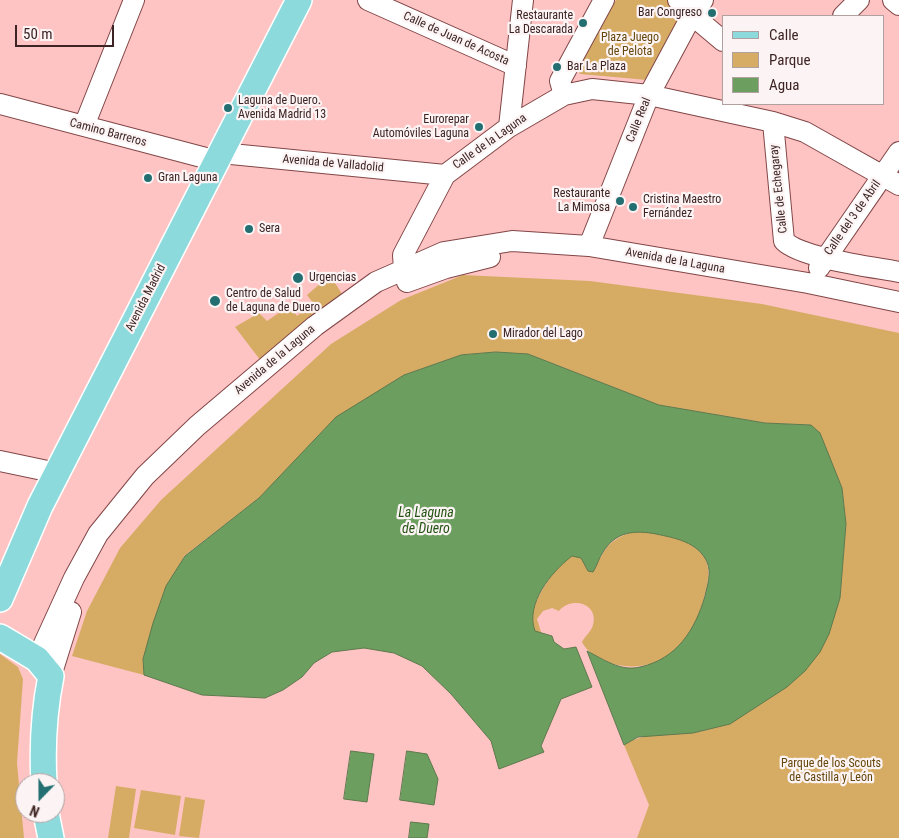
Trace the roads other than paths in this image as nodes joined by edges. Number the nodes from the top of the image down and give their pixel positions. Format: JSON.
{"nodes":[{"id":1,"x":134,"y":0,"type":"edge"},
{"id":2,"x":300,"y":0,"type":"edge"},
{"id":3,"x":368,"y":0,"type":"edge"},
{"id":4,"x":523,"y":0,"type":"edge"},
{"id":5,"x":678,"y":0,"type":"edge"},
{"id":6,"x":859,"y":0,"type":"edge"},
{"id":7,"x":893,"y":0,"type":"edge"},
{"id":8,"x":597,"y":3,"type":"edge"},
{"id":9,"x":899,"y":5,"type":"edge"},
{"id":10,"x":697,"y":9,"type":"edge"},
{"id":11,"x":844,"y":15,"type":"edge"},
{"id":12,"x":722,"y":39,"type":"edge"},
{"id":13,"x":516,"y":66,"type":"junction"},
{"id":14,"x":564,"y":95,"type":"junction"},
{"id":15,"x":649,"y":95,"type":"junction"},
{"id":16,"x":0,"y":104,"type":"edge"},
{"id":17,"x":772,"y":122,"type":"junction"},
{"id":18,"x":84,"y":126,"type":"junction"},
{"id":19,"x":509,"y":127,"type":"junction"},
{"id":20,"x":899,"y":152,"type":"edge"},
{"id":21,"x":219,"y":157,"type":"junction"},
{"id":22,"x":445,"y":174,"type":"junction"},
{"id":23,"x":891,"y":180,"type":"edge"},
{"id":24,"x":417,"y":229,"type":"junction"},
{"id":25,"x":589,"y":246,"type":"junction"},
{"id":26,"x":444,"y":252,"type":"junction"},
{"id":27,"x":826,"y":258,"type":"junction"},
{"id":28,"x":899,"y":272,"type":"edge"},
{"id":29,"x":407,"y":275,"type":"junction"},
{"id":30,"x":808,"y":283,"type":"junction"},
{"id":31,"x":899,"y":302,"type":"edge"},
{"id":32,"x":899,"y":313,"type":"edge"},
{"id":33,"x":0,"y":461,"type":"edge"},
{"id":34,"x":57,"y":473,"type":"junction"},
{"id":35,"x":40,"y":506,"type":"junction"},
{"id":36,"x":0,"y":570,"type":"edge"},
{"id":37,"x":0,"y":599,"type":"edge"},
{"id":38,"x":0,"y":637,"type":"edge"},
{"id":39,"x":44,"y":668,"type":"junction"},
{"id":40,"x":30,"y":773,"type":"edge"},
{"id":41,"x":44,"y":773,"type":"edge"},
{"id":42,"x":35,"y":823,"type":"edge"},
{"id":43,"x":48,"y":823,"type":"edge"},
{"id":44,"x":37,"y":838,"type":"edge"},
{"id":45,"x":51,"y":838,"type":"edge"}],
"edges":[{"from":1,"to":18,"type":"street"},
{"from":2,"to":21,"type":"main road","name":"Avenida Madrid"},
{"from":3,"to":13,"type":"street","name":"Calle de Juan de Acosta"},
{"from":4,"to":13,"type":"street"},
{"from":5,"to":10,"type":"street"},
{"from":6,"to":11,"type":"street"},
{"from":7,"to":9,"type":"street"},
{"from":8,"to":14,"type":"street"},
{"from":10,"to":12,"type":"street"},
{"from":10,"to":15,"type":"street","name":"Calle Real"},
{"from":13,"to":19,"type":"street"},
{"from":14,"to":15,"type":"street","name":"Calle de la Laguna"},
{"from":14,"to":19,"type":"street","name":"Calle de la Laguna"},
{"from":15,"to":17,"type":"street","name":"Calle de la Laguna"},
{"from":15,"to":25,"type":"street","name":"Calle Real"},
{"from":16,"to":18,"type":"street","name":"Camino Barreros"},
{"from":17,"to":23,"type":"street","name":"Calle de la Laguna"},
{"from":17,"to":27,"type":"street","name":"Calle de Echegaray"},
{"from":18,"to":21,"type":"street","name":"Camino Barreros"},
{"from":19,"to":22,"type":"street","name":"Calle de la Laguna"},
{"from":20,"to":23,"type":"street","name":"Calle del 3 de Abril"},
{"from":21,"to":22,"type":"street","name":"Avenida de Valladolid"},
{"from":21,"to":34,"type":"main road","name":"Avenida Madrid"},
{"from":22,"to":24,"type":"street","name":"Calle de la Laguna"},
{"from":23,"to":27,"type":"street","name":"Calle del 3 de Abril"},
{"from":24,"to":26,"type":"street"},
{"from":24,"to":29,"type":"street","name":"Calle de la Laguna"},
{"from":25,"to":26,"type":"street","name":"Avenida de la Laguna"},
{"from":25,"to":30,"type":"street","name":"Avenida de la Laguna"},
{"from":26,"to":29,"type":"street","name":"Avenida de la Laguna"},
{"from":27,"to":28,"type":"street"},
{"from":27,"to":30,"type":"street","name":"Calle del 3 de Abril"},
{"from":29,"to":32,"type":"street","name":"Avenida de la Laguna"},
{"from":29,"to":39,"type":"street","name":"Avenida de la Laguna"},
{"from":30,"to":31,"type":"street","name":"Avenida de la Laguna"},
{"from":33,"to":34,"type":"street"},
{"from":34,"to":35,"type":"main road","name":"Avenida Madrid"},
{"from":35,"to":36,"type":"main road"},
{"from":35,"to":37,"type":"main road","name":"Avenida Madrid"},
{"from":38,"to":39,"type":"main road"},
{"from":39,"to":40,"type":"main road","name":"Avenida de la Laguna"},
{"from":39,"to":41,"type":"main road","name":"Avenida de la Laguna"},
{"from":42,"to":44,"type":"main road"},
{"from":43,"to":45,"type":"main road"}]}
